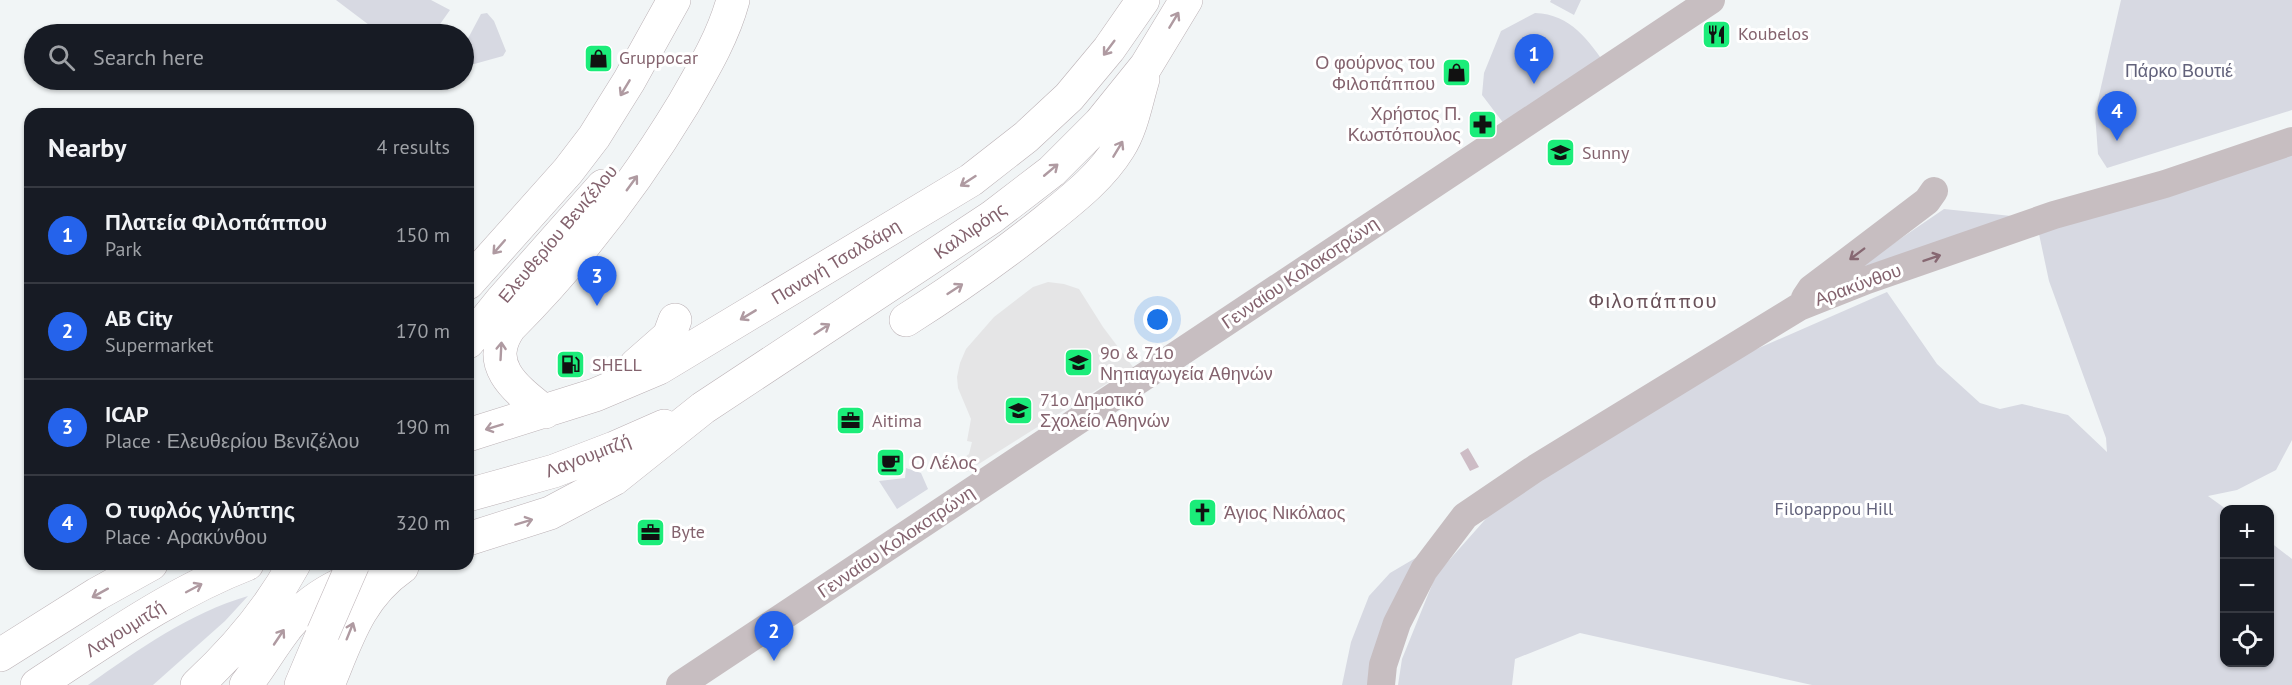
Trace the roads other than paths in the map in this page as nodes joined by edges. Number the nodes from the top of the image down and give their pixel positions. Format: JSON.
{"nodes":[{"id":1,"x":674,"y":0,"type":"edge"},
{"id":2,"x":717,"y":0,"type":"edge"},
{"id":3,"x":733,"y":0,"type":"edge"},
{"id":4,"x":1143,"y":0,"type":"edge"},
{"id":5,"x":1186,"y":0,"type":"edge"},
{"id":6,"x":1711,"y":0,"type":"edge"},
{"id":7,"x":1146,"y":66,"type":"junction"},
{"id":8,"x":2292,"y":141,"type":"edge"},
{"id":9,"x":1934,"y":191,"type":"dead end"},
{"id":10,"x":474,"y":276,"type":"edge"},
{"id":11,"x":1799,"y":307,"type":"junction"},
{"id":12,"x":675,"y":320,"type":"dead end"},
{"id":13,"x":906,"y":320,"type":"dead end"},
{"id":14,"x":474,"y":335,"type":"edge"},
{"id":15,"x":595,"y":395,"type":"junction"},
{"id":16,"x":703,"y":408,"type":"junction"},
{"id":17,"x":545,"y":412,"type":"junction"},
{"id":18,"x":474,"y":433,"type":"edge"},
{"id":19,"x":474,"y":493,"type":"edge"},
{"id":20,"x":474,"y":537,"type":"edge"},
{"id":21,"x":140,"y":570,"type":"edge"},
{"id":22,"x":234,"y":570,"type":"edge"},
{"id":23,"x":291,"y":570,"type":"edge"},
{"id":24,"x":350,"y":570,"type":"edge"},
{"id":25,"x":375,"y":570,"type":"edge"},
{"id":26,"x":399,"y":570,"type":"edge"},
{"id":27,"x":0,"y":655,"type":"edge"},
{"id":28,"x":307,"y":671,"type":"edge"},
{"id":29,"x":202,"y":680,"type":"edge"},
{"id":30,"x":37,"y":685,"type":"edge"},
{"id":31,"x":246,"y":685,"type":"edge"},
{"id":32,"x":292,"y":685,"type":"edge"},
{"id":33,"x":328,"y":685,"type":"edge"},
{"id":34,"x":680,"y":685,"type":"edge"},
{"id":35,"x":1381,"y":685,"type":"edge"}],
"edges":[{"from":1,"to":10,"type":"main road","name":"Ελευθερίου Βενιζέλου","one_way":true},
{"from":2,"to":14,"type":"main road","name":"Ελευθερίου Βενιζέλου"},
{"from":17,"to":3,"type":"main road","one_way":true},
{"from":4,"to":15,"type":"main road","name":"Παναγή Τσαλδάρη","one_way":true},
{"from":7,"to":5,"type":"main road","name":"Καλλιρόης","one_way":true},
{"from":6,"to":34,"type":"street","name":"Γενναίου Κολοκοτρώνη"},
{"from":13,"to":7,"type":"main road","one_way":true},
{"from":16,"to":7,"type":"main road","name":"Καλλιρόης","one_way":true},
{"from":11,"to":8,"type":"street","name":"Αρακύνθου","one_way":true},
{"from":9,"to":11,"type":"street","one_way":true},
{"from":11,"to":35,"type":"street","name":"Αρακύνθου"},
{"from":12,"to":15,"type":"main road"},
{"from":15,"to":17,"type":"main road","name":"Παναγή Τσαλδάρη"},
{"from":16,"to":19,"type":"main road","name":"Λαγουμιτζή"},
{"from":20,"to":16,"type":"main road","one_way":true},
{"from":17,"to":18,"type":"main road","name":"Παναγή Τσαλδάρη","one_way":true},
{"from":21,"to":27,"type":"main road","one_way":true},
{"from":30,"to":22,"type":"main road","name":"Λαγουμιτζή","one_way":true},
{"from":23,"to":29,"type":"main road"},
{"from":24,"to":28,"type":"main road","bridge":true},
{"from":31,"to":25,"type":"main road","one_way":true},
{"from":33,"to":26,"type":"main road","one_way":true},
{"from":28,"to":32,"type":"main road"}]}
